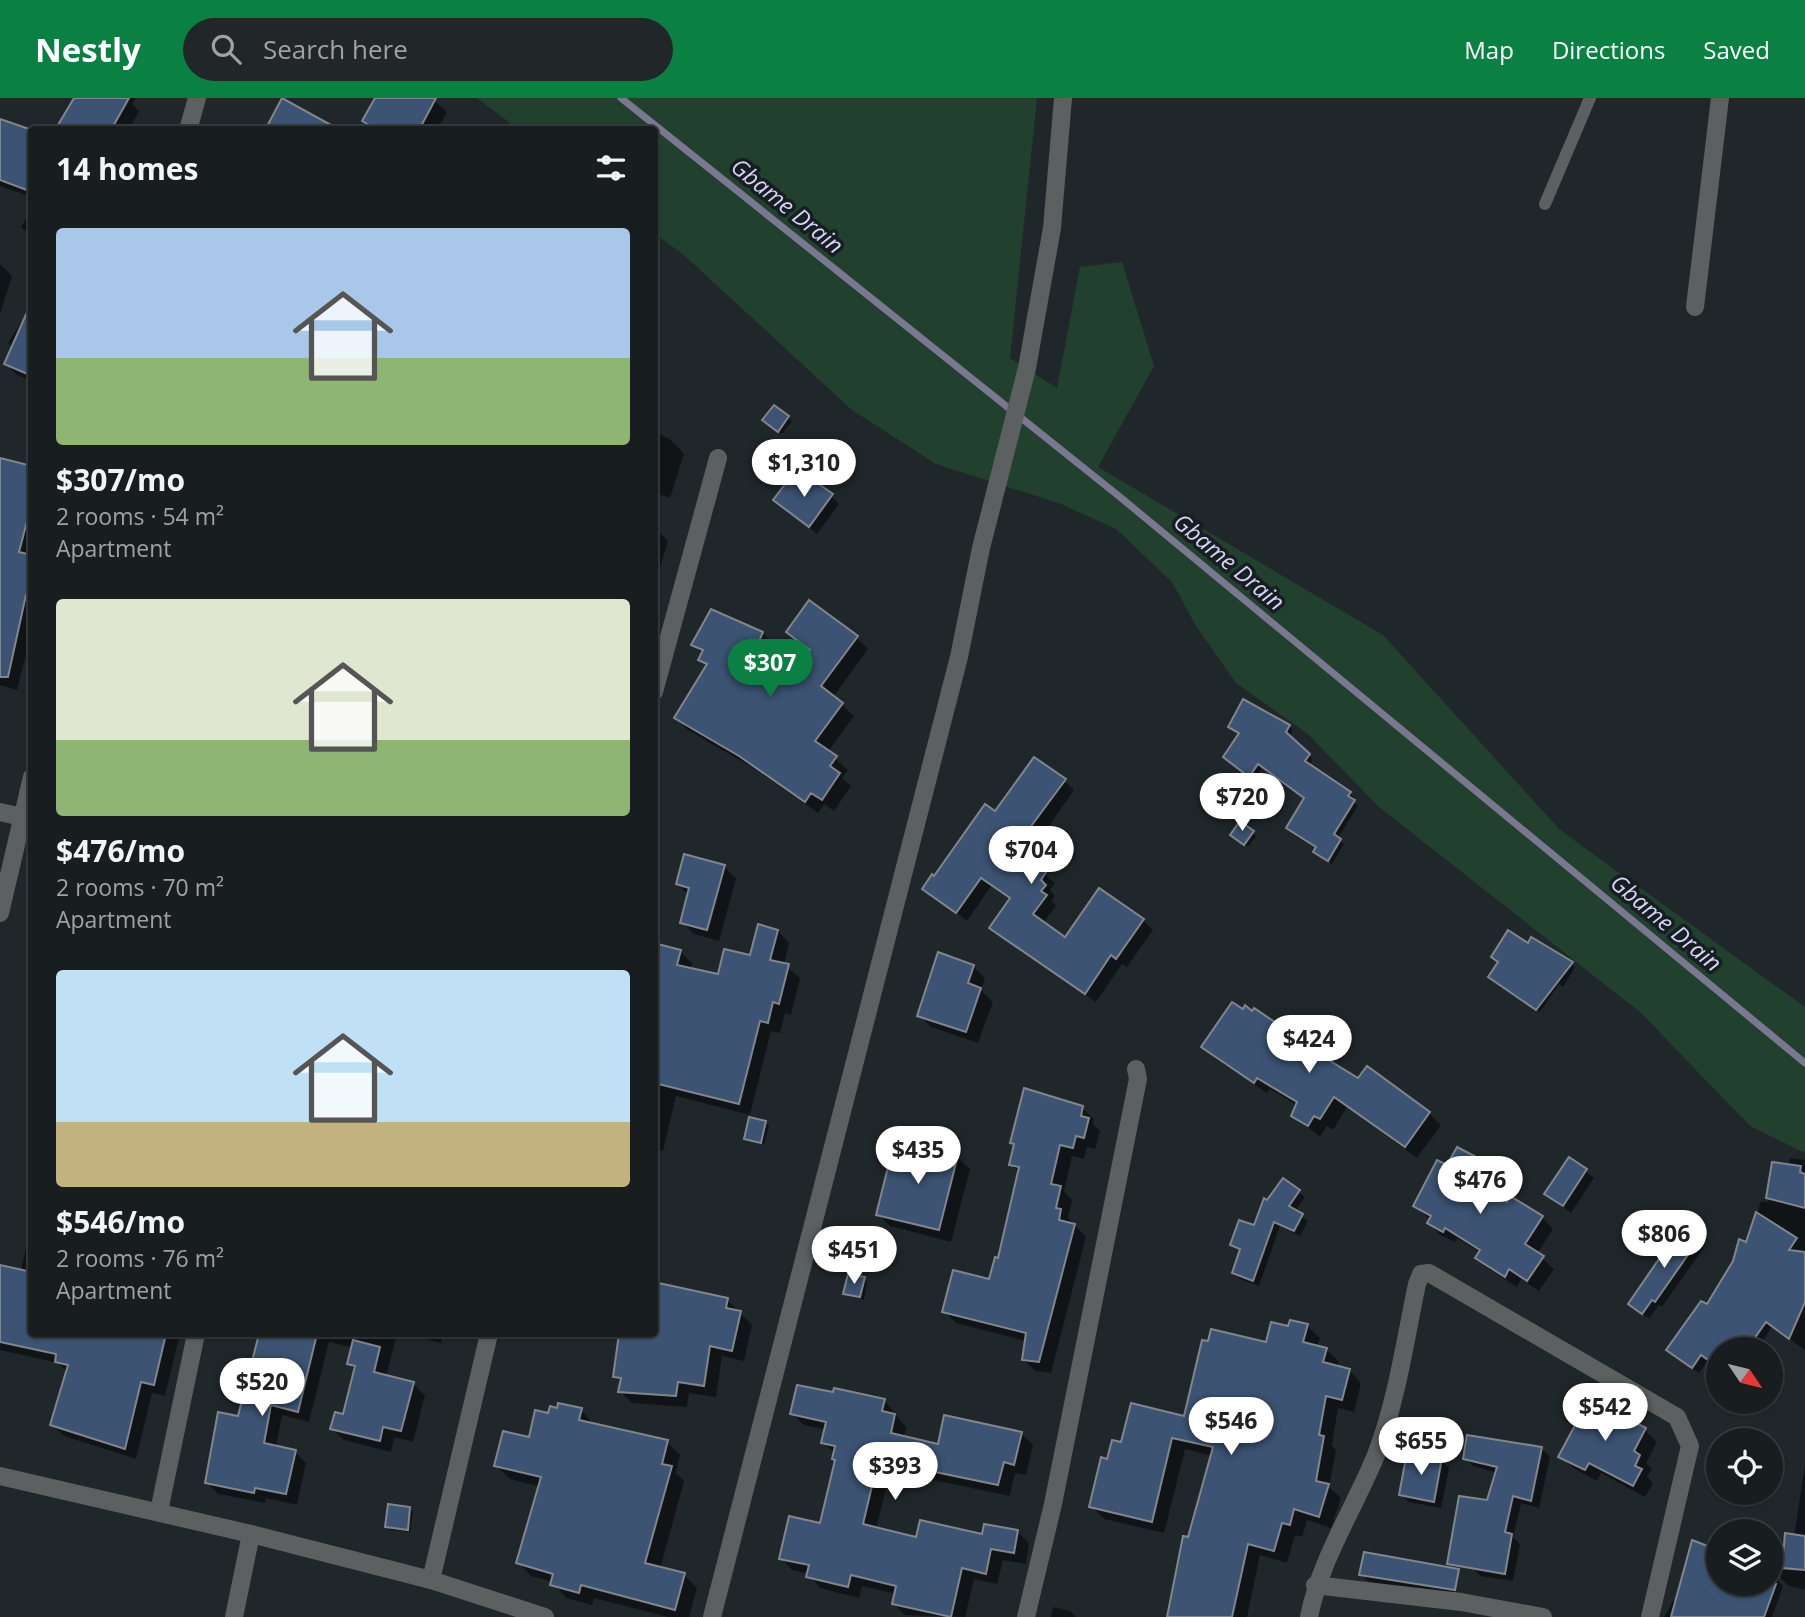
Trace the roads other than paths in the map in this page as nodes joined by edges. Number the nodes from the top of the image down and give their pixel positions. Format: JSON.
{"nodes":[{"id":1,"x":197,"y":98,"type":"edge"},
{"id":2,"x":1063,"y":98,"type":"edge"},
{"id":3,"x":1590,"y":98,"type":"edge"},
{"id":4,"x":1720,"y":98,"type":"edge"},
{"id":5,"x":189,"y":126,"type":"edge"},
{"id":6,"x":1545,"y":204,"type":"dead end"},
{"id":7,"x":1695,"y":307,"type":"dead end"},
{"id":8,"x":718,"y":458,"type":"dead end"},
{"id":9,"x":658,"y":677,"type":"edge"},
{"id":10,"x":28,"y":792,"type":"edge"},
{"id":11,"x":0,"y":812,"type":"edge"},
{"id":12,"x":22,"y":817,"type":"junction"},
{"id":13,"x":0,"y":913,"type":"edge"},
{"id":14,"x":1136,"y":1069,"type":"dead end"},
{"id":15,"x":195,"y":1337,"type":"edge"},
{"id":16,"x":488,"y":1337,"type":"edge"},
{"id":17,"x":0,"y":1476,"type":"edge"},
{"id":18,"x":159,"y":1511,"type":"junction"},
{"id":19,"x":251,"y":1534,"type":"junction"},
{"id":20,"x":431,"y":1580,"type":"junction"},
{"id":21,"x":1315,"y":1585,"type":"junction"},
{"id":22,"x":234,"y":1617,"type":"edge"},
{"id":23,"x":545,"y":1617,"type":"edge"},
{"id":24,"x":712,"y":1617,"type":"edge"},
{"id":25,"x":1026,"y":1617,"type":"edge"},
{"id":26,"x":1309,"y":1617,"type":"edge"},
{"id":27,"x":1543,"y":1617,"type":"edge"},
{"id":28,"x":1650,"y":1617,"type":"edge"}],
"edges":[{"from":1,"to":5,"type":"street"},
{"from":2,"to":24,"type":"street"},
{"from":3,"to":6,"type":"lane"},
{"from":4,"to":7,"type":"street"},
{"from":8,"to":9,"type":"street"},
{"from":10,"to":12,"type":"street"},
{"from":11,"to":12,"type":"street"},
{"from":12,"to":13,"type":"street"},
{"from":14,"to":25,"type":"street"},
{"from":15,"to":18,"type":"street"},
{"from":16,"to":20,"type":"street"},
{"from":17,"to":18,"type":"street"},
{"from":18,"to":19,"type":"street"},
{"from":19,"to":20,"type":"street"},
{"from":19,"to":22,"type":"street"},
{"from":20,"to":23,"type":"street"},
{"from":21,"to":26,"type":"street"},
{"from":21,"to":27,"type":"street"},
{"from":21,"to":28,"type":"street"}]}
